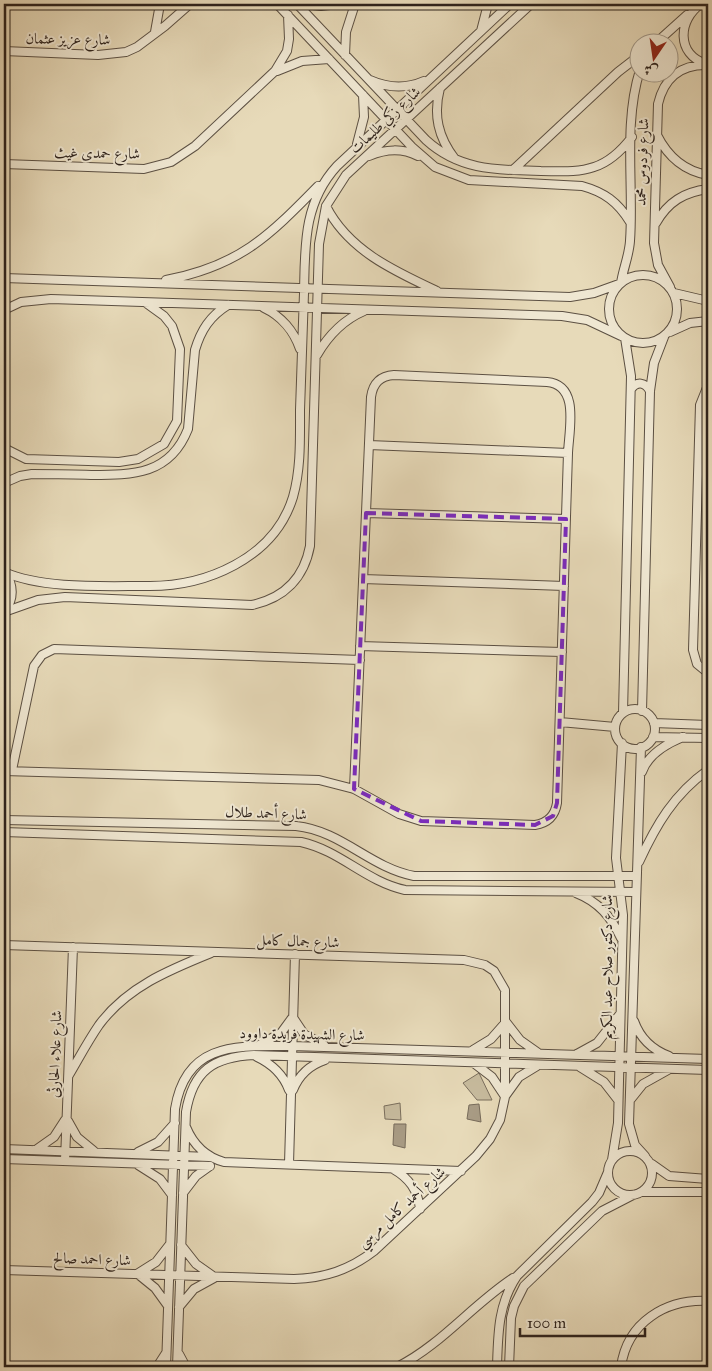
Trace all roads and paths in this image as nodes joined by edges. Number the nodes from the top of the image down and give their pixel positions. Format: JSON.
{"nodes":[{"id":1,"x":160,"y":4,"type":"edge"},
{"id":2,"x":190,"y":4,"type":"edge"},
{"id":3,"x":277,"y":4,"type":"edge"},
{"id":4,"x":298,"y":4,"type":"edge"},
{"id":5,"x":338,"y":4,"type":"edge"},
{"id":6,"x":355,"y":4,"type":"edge"},
{"id":7,"x":488,"y":4,"type":"edge"},
{"id":8,"x":510,"y":4,"type":"edge"},
{"id":9,"x":531,"y":4,"type":"edge"},
{"id":10,"x":700,"y":4,"type":"edge"},
{"id":11,"x":689,"y":14,"type":"junction"},
{"id":12,"x":288,"y":15,"type":"junction"},
{"id":13,"x":481,"y":31,"type":"junction"},
{"id":14,"x":155,"y":32,"type":"junction"},
{"id":15,"x":668,"y":32,"type":"edge"},
{"id":16,"x":4,"y":51,"type":"edge"},
{"id":17,"x":345,"y":55,"type":"junction"},
{"id":18,"x":329,"y":59,"type":"junction"},
{"id":19,"x":630,"y":62,"type":"edge"},
{"id":20,"x":708,"y":65,"type":"edge"},
{"id":21,"x":276,"y":71,"type":"junction"},
{"id":22,"x":367,"y":78,"type":"junction"},
{"id":23,"x":430,"y":78,"type":"junction"},
{"id":24,"x":637,"y":82,"type":"edge"},
{"id":25,"x":440,"y":88,"type":"junction"},
{"id":26,"x":363,"y":95,"type":"junction"},
{"id":27,"x":396,"y":110,"type":"junction"},
{"id":28,"x":386,"y":120,"type":"junction"},
{"id":29,"x":406,"y":120,"type":"junction"},
{"id":30,"x":395,"y":129,"type":"junction"},
{"id":31,"x":657,"y":134,"type":"junction"},
{"id":32,"x":632,"y":137,"type":"junction"},
{"id":33,"x":355,"y":148,"type":"junction"},
{"id":34,"x":365,"y":158,"type":"junction"},
{"id":35,"x":426,"y":160,"type":"junction"},
{"id":36,"x":458,"y":162,"type":"junction"},
{"id":37,"x":4,"y":164,"type":"edge"},
{"id":38,"x":514,"y":170,"type":"junction"},
{"id":39,"x":708,"y":175,"type":"edge"},
{"id":40,"x":323,"y":181,"type":"junction"},
{"id":41,"x":708,"y":189,"type":"edge"},
{"id":42,"x":326,"y":206,"type":"junction"},
{"id":43,"x":630,"y":222,"type":"junction"},
{"id":44,"x":655,"y":224,"type":"junction"},
{"id":45,"x":4,"y":278,"type":"edge"},
{"id":46,"x":153,"y":283,"type":"junction"},
{"id":47,"x":620,"y":283,"type":"junction"},
{"id":48,"x":304,"y":288,"type":"junction"},
{"id":49,"x":318,"y":288,"type":"junction"},
{"id":50,"x":672,"y":290,"type":"junction"},
{"id":51,"x":441,"y":292,"type":"junction"},
{"id":52,"x":708,"y":301,"type":"edge"},
{"id":53,"x":144,"y":302,"type":"junction"},
{"id":54,"x":228,"y":305,"type":"junction"},
{"id":55,"x":260,"y":306,"type":"junction"},
{"id":56,"x":303,"y":308,"type":"junction"},
{"id":57,"x":318,"y":308,"type":"junction"},
{"id":58,"x":4,"y":310,"type":"edge"},
{"id":59,"x":368,"y":310,"type":"junction"},
{"id":60,"x":708,"y":321,"type":"edge"},
{"id":61,"x":666,"y":335,"type":"junction"},
{"id":62,"x":623,"y":337,"type":"junction"},
{"id":63,"x":302,"y":356,"type":"junction"},
{"id":64,"x":316,"y":357,"type":"junction"},
{"id":65,"x":708,"y":385,"type":"edge"},
{"id":66,"x":631,"y":390,"type":"junction"},
{"id":67,"x":650,"y":391,"type":"junction"},
{"id":68,"x":369,"y":445,"type":"junction"},
{"id":69,"x":4,"y":448,"type":"edge"},
{"id":70,"x":568,"y":453,"type":"junction"},
{"id":71,"x":4,"y":483,"type":"edge"},
{"id":72,"x":366,"y":513,"type":"junction"},
{"id":73,"x":566,"y":519,"type":"junction"},
{"id":74,"x":4,"y":572,"type":"edge"},
{"id":75,"x":363,"y":579,"type":"junction"},
{"id":76,"x":564,"y":586,"type":"junction"},
{"id":77,"x":4,"y":611,"type":"edge"},
{"id":78,"x":360,"y":646,"type":"junction"},
{"id":79,"x":562,"y":652,"type":"junction"},
{"id":80,"x":360,"y":660,"type":"junction"},
{"id":81,"x":708,"y":673,"type":"edge"},
{"id":82,"x":642,"y":710,"type":"junction"},
{"id":83,"x":623,"y":714,"type":"junction"},
{"id":84,"x":560,"y":722,"type":"junction"},
{"id":85,"x":654,"y":723,"type":"junction"},
{"id":86,"x":708,"y":725,"type":"edge"},
{"id":87,"x":616,"y":727,"type":"junction"},
{"id":88,"x":653,"y":737,"type":"junction"},
{"id":89,"x":683,"y":737,"type":"junction"},
{"id":90,"x":708,"y":738,"type":"edge"},
{"id":91,"x":622,"y":743,"type":"junction"},
{"id":92,"x":642,"y":748,"type":"junction"},
{"id":93,"x":708,"y":770,"type":"edge"},
{"id":94,"x":8,"y":771,"type":"edge"},
{"id":95,"x":640,"y":778,"type":"junction"},
{"id":96,"x":354,"y":789,"type":"junction"},
{"id":97,"x":4,"y":820,"type":"edge"},
{"id":98,"x":182,"y":825,"type":"junction"},
{"id":99,"x":4,"y":832,"type":"edge"},
{"id":100,"x":182,"y":838,"type":"junction"},
{"id":101,"x":637,"y":866,"type":"junction"},
{"id":102,"x":619,"y":876,"type":"junction"},
{"id":103,"x":636,"y":876,"type":"junction"},
{"id":104,"x":572,"y":891,"type":"junction"},
{"id":105,"x":622,"y":892,"type":"junction"},
{"id":106,"x":636,"y":892,"type":"junction"},
{"id":107,"x":622,"y":941,"type":"junction"},
{"id":108,"x":4,"y":945,"type":"edge"},
{"id":109,"x":73,"y":947,"type":"junction"},
{"id":110,"x":215,"y":952,"type":"junction"},
{"id":111,"x":295,"y":954,"type":"junction"},
{"id":112,"x":620,"y":1014,"type":"junction"},
{"id":113,"x":293,"y":1017,"type":"junction"},
{"id":114,"x":632,"y":1018,"type":"junction"},
{"id":115,"x":506,"y":1022,"type":"junction"},
{"id":116,"x":254,"y":1046,"type":"junction"},
{"id":117,"x":292,"y":1046,"type":"junction"},
{"id":118,"x":331,"y":1047,"type":"junction"},
{"id":119,"x":472,"y":1051,"type":"junction"},
{"id":120,"x":506,"y":1052,"type":"junction"},
{"id":121,"x":539,"y":1054,"type":"junction"},
{"id":122,"x":576,"y":1055,"type":"junction"},
{"id":123,"x":254,"y":1056,"type":"junction"},
{"id":124,"x":619,"y":1056,"type":"junction"},
{"id":125,"x":631,"y":1056,"type":"junction"},
{"id":126,"x":292,"y":1057,"type":"junction"},
{"id":127,"x":330,"y":1058,"type":"junction"},
{"id":128,"x":673,"y":1058,"type":"junction"},
{"id":129,"x":708,"y":1059,"type":"edge"},
{"id":130,"x":473,"y":1062,"type":"junction"},
{"id":131,"x":506,"y":1064,"type":"junction"},
{"id":132,"x":539,"y":1065,"type":"junction"},
{"id":133,"x":576,"y":1066,"type":"junction"},
{"id":134,"x":619,"y":1067,"type":"junction"},
{"id":135,"x":631,"y":1067,"type":"junction"},
{"id":136,"x":672,"y":1069,"type":"junction"},
{"id":137,"x":708,"y":1070,"type":"edge"},
{"id":138,"x":68,"y":1077,"type":"junction"},
{"id":139,"x":291,"y":1094,"type":"junction"},
{"id":140,"x":505,"y":1097,"type":"junction"},
{"id":141,"x":618,"y":1100,"type":"junction"},
{"id":142,"x":630,"y":1101,"type":"junction"},
{"id":143,"x":66,"y":1116,"type":"junction"},
{"id":144,"x":175,"y":1123,"type":"junction"},
{"id":145,"x":185,"y":1123,"type":"junction"},
{"id":146,"x":4,"y":1149,"type":"edge"},
{"id":147,"x":35,"y":1150,"type":"junction"},
{"id":148,"x":65,"y":1151,"type":"junction"},
{"id":149,"x":96,"y":1152,"type":"junction"},
{"id":150,"x":135,"y":1153,"type":"junction"},
{"id":151,"x":174,"y":1155,"type":"junction"},
{"id":152,"x":184,"y":1156,"type":"junction"},
{"id":153,"x":645,"y":1156,"type":"junction"},
{"id":154,"x":211,"y":1157,"type":"junction"},
{"id":155,"x":4,"y":1159,"type":"edge"},
{"id":156,"x":612,"y":1160,"type":"junction"},
{"id":157,"x":65,"y":1161,"type":"junction"},
{"id":158,"x":224,"y":1162,"type":"junction"},
{"id":159,"x":650,"y":1163,"type":"junction"},
{"id":160,"x":134,"y":1164,"type":"junction"},
{"id":161,"x":289,"y":1164,"type":"junction"},
{"id":162,"x":173,"y":1165,"type":"junction"},
{"id":163,"x":183,"y":1166,"type":"junction"},
{"id":164,"x":210,"y":1166,"type":"junction"},
{"id":165,"x":391,"y":1168,"type":"junction"},
{"id":166,"x":461,"y":1171,"type":"junction"},
{"id":167,"x":608,"y":1172,"type":"junction"},
{"id":168,"x":708,"y":1179,"type":"edge"},
{"id":169,"x":642,"y":1192,"type":"junction"},
{"id":170,"x":708,"y":1192,"type":"edge"},
{"id":171,"x":633,"y":1195,"type":"junction"},
{"id":172,"x":172,"y":1196,"type":"junction"},
{"id":173,"x":182,"y":1196,"type":"junction"},
{"id":174,"x":420,"y":1209,"type":"junction"},
{"id":175,"x":170,"y":1244,"type":"junction"},
{"id":176,"x":181,"y":1245,"type":"junction"},
{"id":177,"x":4,"y":1270,"type":"edge"},
{"id":178,"x":137,"y":1274,"type":"junction"},
{"id":179,"x":169,"y":1275,"type":"junction"},
{"id":180,"x":180,"y":1276,"type":"junction"},
{"id":181,"x":517,"y":1276,"type":"junction"},
{"id":182,"x":216,"y":1277,"type":"junction"},
{"id":183,"x":708,"y":1301,"type":"edge"},
{"id":184,"x":168,"y":1307,"type":"junction"},
{"id":185,"x":179,"y":1308,"type":"junction"},
{"id":186,"x":178,"y":1351,"type":"junction"},
{"id":187,"x":167,"y":1352,"type":"junction"},
{"id":188,"x":496,"y":1365,"type":"edge"},
{"id":189,"x":157,"y":1367,"type":"edge"},
{"id":190,"x":166,"y":1367,"type":"edge"},
{"id":191,"x":177,"y":1367,"type":"edge"},
{"id":192,"x":186,"y":1367,"type":"edge"},
{"id":193,"x":397,"y":1367,"type":"edge"},
{"id":194,"x":509,"y":1367,"type":"edge"},
{"id":195,"x":621,"y":1367,"type":"edge"}],
"edges":[{"from":1,"to":14,"type":"street"},
{"from":2,"to":14,"type":"street","name":"شارع عزيز عثمان"},
{"from":3,"to":12,"type":"street"},
{"from":4,"to":5,"type":"street"},
{"from":4,"to":17,"type":"street"},
{"from":6,"to":17,"type":"street"},
{"from":7,"to":13,"type":"street"},
{"from":8,"to":13,"type":"street","name":"شارع زكي طليمات"},
{"from":9,"to":25,"type":"street","name":"شارع زكي طليمات"},
{"from":10,"to":11,"type":"street"},
{"from":11,"to":15,"type":"street"},
{"from":11,"to":20,"type":"street"},
{"from":12,"to":18,"type":"street"},
{"from":12,"to":21,"type":"street","name":"شارع حمدى غيث"},
{"from":13,"to":23,"type":"street","name":"شارع زكي طليمات"},
{"from":14,"to":16,"type":"street","name":"شارع عزيز عثمان"},
{"from":17,"to":22,"type":"street"},
{"from":18,"to":21,"type":"street","name":"شارع حمدى غيث"},
{"from":18,"to":26,"type":"street"},
{"from":19,"to":38,"type":"street"},
{"from":20,"to":31,"type":"street","name":"شارع فردوس محمد"},
{"from":21,"to":37,"type":"street","name":"شارع حمدى غيث"},
{"from":22,"to":23,"type":"street"},
{"from":22,"to":27,"type":"street"},
{"from":23,"to":27,"type":"street","name":"شارع زكي طليمات"},
{"from":24,"to":32,"type":"street","name":"شارع فردوس محمد"},
{"from":25,"to":29,"type":"street","name":"شارع زكي طليمات"},
{"from":25,"to":36,"type":"street"},
{"from":26,"to":28,"type":"street"},
{"from":26,"to":33,"type":"street"},
{"from":27,"to":28,"type":"street","name":"شارع زكي طليمات"},
{"from":27,"to":29,"type":"street"},
{"from":28,"to":30,"type":"street"},
{"from":28,"to":33,"type":"street","name":"شارع زكي طليمات"},
{"from":29,"to":30,"type":"street","name":"شارع زكي طليمات"},
{"from":29,"to":36,"type":"street"},
{"from":30,"to":34,"type":"street","name":"شارع زكي طليمات"},
{"from":30,"to":35,"type":"street"},
{"from":31,"to":39,"type":"street"},
{"from":31,"to":44,"type":"street","name":"شارع فردوس محمد"},
{"from":32,"to":38,"type":"street"},
{"from":32,"to":43,"type":"street","name":"شارع فردوس محمد"},
{"from":33,"to":40,"type":"street","name":"شارع زكي طليمات"},
{"from":34,"to":35,"type":"street"},
{"from":34,"to":42,"type":"street","name":"شارع زكي طليمات"},
{"from":35,"to":43,"type":"street"},
{"from":36,"to":38,"type":"street"},
{"from":40,"to":46,"type":"street"},
{"from":40,"to":48,"type":"street","name":"شارع زكي طليمات"},
{"from":41,"to":44,"type":"street"},
{"from":42,"to":49,"type":"street","name":"شارع زكي طليمات"},
{"from":42,"to":51,"type":"street"},
{"from":43,"to":47,"type":"street","name":"شارع فردوس محمد"},
{"from":44,"to":50,"type":"street","name":"شارع فردوس محمد"},
{"from":45,"to":46,"type":"street"},
{"from":46,"to":48,"type":"street"},
{"from":47,"to":50,"type":"street"},
{"from":47,"to":51,"type":"street"},
{"from":47,"to":62,"type":"street"},
{"from":48,"to":49,"type":"street"},
{"from":48,"to":56,"type":"street","name":"شارع زكي طليمات"},
{"from":49,"to":51,"type":"street"},
{"from":49,"to":57,"type":"street","name":"شارع زكي طليمات"},
{"from":50,"to":52,"type":"street"},
{"from":50,"to":61,"type":"street"},
{"from":53,"to":54,"type":"street"},
{"from":53,"to":58,"type":"street"},
{"from":53,"to":69,"type":"street"},
{"from":54,"to":55,"type":"street"},
{"from":54,"to":71,"type":"street"},
{"from":55,"to":56,"type":"street"},
{"from":55,"to":63,"type":"street"},
{"from":56,"to":57,"type":"street"},
{"from":56,"to":63,"type":"street","name":"شارع زكي طليمات"},
{"from":57,"to":59,"type":"street"},
{"from":57,"to":64,"type":"street","name":"شارع زكي طليمات"},
{"from":59,"to":62,"type":"street"},
{"from":59,"to":64,"type":"street"},
{"from":60,"to":61,"type":"street"},
{"from":61,"to":62,"type":"street"},
{"from":61,"to":67,"type":"street"},
{"from":62,"to":66,"type":"street"},
{"from":63,"to":74,"type":"street","name":"شارع زكي طليمات"},
{"from":64,"to":77,"type":"street","name":"شارع زكي طليمات"},
{"from":65,"to":81,"type":"street"},
{"from":66,"to":67,"type":"street"},
{"from":66,"to":83,"type":"street"},
{"from":67,"to":82,"type":"street"},
{"from":68,"to":70,"type":"street"},
{"from":68,"to":70,"type":"street"},
{"from":68,"to":72,"type":"street"},
{"from":70,"to":73,"type":"street"},
{"from":72,"to":73,"type":"street"},
{"from":72,"to":75,"type":"street"},
{"from":73,"to":76,"type":"street"},
{"from":74,"to":77,"type":"street"},
{"from":75,"to":76,"type":"street"},
{"from":75,"to":78,"type":"street"},
{"from":76,"to":79,"type":"street"},
{"from":78,"to":79,"type":"street"},
{"from":78,"to":80,"type":"street"},
{"from":79,"to":84,"type":"street"},
{"from":80,"to":94,"type":"street"},
{"from":80,"to":96,"type":"street"},
{"from":82,"to":83,"type":"street"},
{"from":82,"to":85,"type":"street"},
{"from":83,"to":87,"type":"street"},
{"from":84,"to":87,"type":"street"},
{"from":84,"to":96,"type":"street"},
{"from":85,"to":86,"type":"street"},
{"from":85,"to":88,"type":"street"},
{"from":87,"to":91,"type":"street"},
{"from":88,"to":89,"type":"street"},
{"from":88,"to":92,"type":"street"},
{"from":89,"to":90,"type":"street"},
{"from":89,"to":95,"type":"street"},
{"from":91,"to":92,"type":"street"},
{"from":91,"to":102,"type":"street","name":"شارع دكتور صلاح عبد الكريم"},
{"from":92,"to":95,"type":"street","name":"شارع دكتور صلاح عبد الكريم"},
{"from":93,"to":101,"type":"street"},
{"from":94,"to":96,"type":"street"},
{"from":95,"to":101,"type":"street","name":"شارع دكتور صلاح عبد الكريم"},
{"from":97,"to":98,"type":"street","name":"شارع أحمد طلال"},
{"from":98,"to":100,"type":"street"},
{"from":98,"to":102,"type":"street","name":"شارع أحمد طلال"},
{"from":99,"to":100,"type":"street","name":"شارع أحمد طلال"},
{"from":100,"to":104,"type":"street","name":"شارع أحمد طلال"},
{"from":101,"to":103,"type":"street","name":"شارع دكتور صلاح عبد الكريم"},
{"from":102,"to":103,"type":"street","name":"شارع أحمد طلال"},
{"from":102,"to":105,"type":"street","name":"شارع دكتور صلاح عبد الكريم"},
{"from":103,"to":106,"type":"street","name":"شارع دكتور صلاح عبد الكريم"},
{"from":104,"to":105,"type":"street","name":"شارع أحمد طلال"},
{"from":104,"to":107,"type":"street"},
{"from":105,"to":106,"type":"street","name":"شارع أحمد طلال"},
{"from":105,"to":107,"type":"street","name":"شارع دكتور صلاح عبد الكريم"},
{"from":106,"to":114,"type":"street","name":"شارع دكتور صلاح عبد الكريم"},
{"from":107,"to":112,"type":"street","name":"شارع دكتور صلاح عبد الكريم"},
{"from":108,"to":109,"type":"street","name":"شارع جمال كامل"},
{"from":109,"to":110,"type":"street","name":"شارع جمال كامل"},
{"from":109,"to":138,"type":"street","name":"شارع علاء الحارثى"},
{"from":110,"to":111,"type":"street","name":"شارع جمال كامل"},
{"from":110,"to":138,"type":"street"},
{"from":111,"to":113,"type":"street"},
{"from":111,"to":115,"type":"street","name":"شارع جمال كامل"},
{"from":112,"to":122,"type":"street"},
{"from":112,"to":124,"type":"street","name":"شارع دكتور صلاح عبد الكريم"},
{"from":113,"to":116,"type":"street"},
{"from":113,"to":117,"type":"street"},
{"from":113,"to":118,"type":"street"},
{"from":114,"to":125,"type":"street","name":"شارع دكتور صلاح عبد الكريم"},
{"from":114,"to":128,"type":"street"},
{"from":115,"to":119,"type":"street"},
{"from":115,"to":120,"type":"street","name":"شارع جمال كامل"},
{"from":115,"to":121,"type":"street"},
{"from":116,"to":117,"type":"street","name":"شارع الشهيدة فريدة داوود"},
{"from":116,"to":144,"type":"street","name":"شارع الشهيدة فريدة داوود"},
{"from":117,"to":118,"type":"street","name":"شارع الشهيدة فريدة داوود"},
{"from":117,"to":126,"type":"street"},
{"from":118,"to":119,"type":"street","name":"شارع الشهيدة فريدة داوود"},
{"from":119,"to":120,"type":"street","name":"شارع الشهيدة فريدة داوود"},
{"from":120,"to":121,"type":"street","name":"شارع الشهيدة فريدة داوود"},
{"from":120,"to":131,"type":"street","name":"شارع جمال كامل"},
{"from":121,"to":122,"type":"street","name":"شارع الشهيدة فريدة داوود"},
{"from":122,"to":124,"type":"street","name":"شارع الشهيدة فريدة داوود"},
{"from":123,"to":126,"type":"street","name":"شارع الشهيدة فريدة داوود"},
{"from":123,"to":139,"type":"street"},
{"from":123,"to":145,"type":"street","name":"شارع الشهيدة فريدة داوود"},
{"from":124,"to":125,"type":"street","name":"شارع الشهيدة فريدة داوود"},
{"from":124,"to":134,"type":"street","name":"شارع دكتور صلاح عبد الكريم"},
{"from":125,"to":128,"type":"street","name":"شارع الشهيدة فريدة داوود"},
{"from":125,"to":135,"type":"street","name":"شارع دكتور صلاح عبد الكريم"},
{"from":126,"to":127,"type":"street","name":"شارع الشهيدة فريدة داوود"},
{"from":126,"to":139,"type":"street"},
{"from":127,"to":130,"type":"street","name":"شارع الشهيدة فريدة داوود"},
{"from":127,"to":139,"type":"street"},
{"from":128,"to":129,"type":"street","name":"شارع الشهيدة فريدة داوود"},
{"from":130,"to":131,"type":"street","name":"شارع الشهيدة فريدة داوود"},
{"from":130,"to":140,"type":"street"},
{"from":131,"to":132,"type":"street","name":"شارع الشهيدة فريدة داوود"},
{"from":131,"to":140,"type":"street","name":"شارع أحمد كامل مرسي"},
{"from":132,"to":133,"type":"street","name":"شارع الشهيدة فريدة داوود"},
{"from":132,"to":140,"type":"street"},
{"from":133,"to":134,"type":"street","name":"شارع الشهيدة فريدة داوود"},
{"from":133,"to":141,"type":"street"},
{"from":134,"to":135,"type":"street","name":"شارع الشهيدة فريدة داوود"},
{"from":134,"to":141,"type":"street","name":"شارع دكتور صلاح عبد الكريم"},
{"from":135,"to":136,"type":"street","name":"شارع الشهيدة فريدة داوود"},
{"from":135,"to":142,"type":"street","name":"شارع دكتور صلاح عبد الكريم"},
{"from":136,"to":137,"type":"street","name":"شارع الشهيدة فريدة داوود"},
{"from":136,"to":142,"type":"street"},
{"from":138,"to":143,"type":"street","name":"شارع علاء الحارثى"},
{"from":139,"to":161,"type":"street"},
{"from":140,"to":166,"type":"street","name":"شارع أحمد كامل مرسي"},
{"from":141,"to":156,"type":"street","name":"شارع دكتور صلاح عبد الكريم"},
{"from":142,"to":153,"type":"street","name":"شارع دكتور صلاح عبد الكريم"},
{"from":143,"to":147,"type":"street"},
{"from":143,"to":148,"type":"street","name":"شارع علاء الحارثى"},
{"from":143,"to":149,"type":"street"},
{"from":144,"to":150,"type":"street"},
{"from":144,"to":151,"type":"street","name":"شارع الشهيدة فريدة داوود"},
{"from":145,"to":152,"type":"street","name":"شارع الشهيدة فريدة داوود"},
{"from":145,"to":154,"type":"street"},
{"from":146,"to":147,"type":"street"},
{"from":147,"to":148,"type":"street"},
{"from":148,"to":149,"type":"street"},
{"from":148,"to":157,"type":"street","name":"شارع علاء الحارثى"},
{"from":149,"to":150,"type":"street"},
{"from":150,"to":151,"type":"street"},
{"from":151,"to":152,"type":"street"},
{"from":151,"to":162,"type":"street","name":"شارع الشهيدة فريدة داوود"},
{"from":152,"to":154,"type":"street"},
{"from":152,"to":163,"type":"street","name":"شارع الشهيدة فريدة داوود"},
{"from":153,"to":156,"type":"street"},
{"from":153,"to":159,"type":"street"},
{"from":154,"to":158,"type":"street"},
{"from":155,"to":157,"type":"street"},
{"from":156,"to":167,"type":"street"},
{"from":157,"to":160,"type":"street"},
{"from":158,"to":161,"type":"street"},
{"from":158,"to":164,"type":"street"},
{"from":159,"to":168,"type":"street"},
{"from":159,"to":169,"type":"street"},
{"from":160,"to":162,"type":"street"},
{"from":160,"to":172,"type":"street"},
{"from":161,"to":165,"type":"street"},
{"from":162,"to":163,"type":"street"},
{"from":162,"to":172,"type":"street","name":"شارع الشهيدة فريدة داوود"},
{"from":163,"to":164,"type":"street"},
{"from":163,"to":173,"type":"street","name":"شارع الشهيدة فريدة داوود"},
{"from":164,"to":173,"type":"street"},
{"from":165,"to":166,"type":"street"},
{"from":165,"to":174,"type":"street"},
{"from":166,"to":174,"type":"street","name":"شارع أحمد كامل مرسي"},
{"from":167,"to":171,"type":"street"},
{"from":167,"to":181,"type":"street"},
{"from":169,"to":170,"type":"street"},
{"from":169,"to":171,"type":"street"},
{"from":171,"to":194,"type":"street"},
{"from":172,"to":175,"type":"street","name":"شارع الشهيدة فريدة داوود"},
{"from":173,"to":176,"type":"street","name":"شارع الشهيدة فريدة داوود"},
{"from":174,"to":182,"type":"street","name":"شارع أحمد كامل مرسي"},
{"from":175,"to":178,"type":"street"},
{"from":175,"to":179,"type":"street","name":"شارع الشهيدة فريدة داوود"},
{"from":176,"to":180,"type":"street","name":"شارع الشهيدة فريدة داوود"},
{"from":176,"to":182,"type":"street"},
{"from":177,"to":178,"type":"street","name":"شارع احمد صالح"},
{"from":178,"to":179,"type":"street","name":"شارع احمد صالح"},
{"from":178,"to":184,"type":"street"},
{"from":179,"to":180,"type":"street","name":"شارع احمد صالح"},
{"from":179,"to":184,"type":"street","name":"شارع الشهيدة فريدة داوود"},
{"from":180,"to":182,"type":"street","name":"شارع أحمد كامل مرسي"},
{"from":180,"to":185,"type":"street","name":"شارع الشهيدة فريدة داوود"},
{"from":181,"to":188,"type":"street"},
{"from":181,"to":193,"type":"street"},
{"from":182,"to":185,"type":"street"},
{"from":183,"to":195,"type":"street"},
{"from":184,"to":187,"type":"street","name":"شارع الشهيدة فريدة داوود"},
{"from":185,"to":186,"type":"street","name":"شارع الشهيدة فريدة داوود"},
{"from":186,"to":191,"type":"street","name":"شارع الشهيدة فريدة داوود"},
{"from":186,"to":192,"type":"street"},
{"from":187,"to":189,"type":"street"},
{"from":187,"to":190,"type":"street","name":"شارع الشهيدة فريدة داوود"}]}
